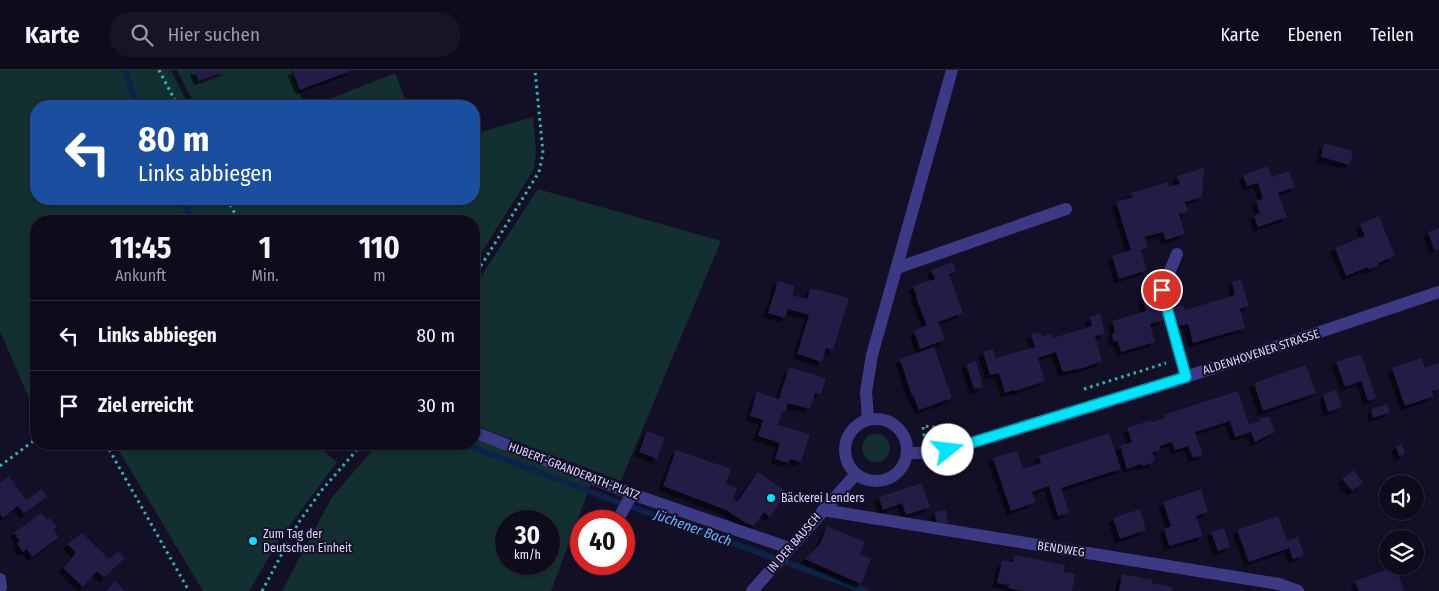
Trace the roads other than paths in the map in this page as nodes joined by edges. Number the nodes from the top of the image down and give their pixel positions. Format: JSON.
{"nodes":[{"id":1,"x":952,"y":70,"type":"edge"},
{"id":2,"x":1066,"y":209,"type":"dead end"},
{"id":3,"x":1177,"y":254,"type":"dead end"},
{"id":4,"x":898,"y":268,"type":"junction"},
{"id":5,"x":1439,"y":292,"type":"edge"},
{"id":6,"x":1186,"y":377,"type":"junction"},
{"id":7,"x":868,"y":419,"type":"junction"},
{"id":8,"x":480,"y":434,"type":"edge"},
{"id":9,"x":908,"y":453,"type":"junction"},
{"id":10,"x":856,"y":474,"type":"junction"},
{"id":11,"x":630,"y":497,"type":"junction"},
{"id":12,"x":623,"y":510,"type":"edge"},
{"id":13,"x":823,"y":510,"type":"junction"},
{"id":14,"x":788,"y":550,"type":"junction"},
{"id":15,"x":752,"y":591,"type":"edge"},
{"id":16,"x":1298,"y":591,"type":"edge"}],
"edges":[{"from":1,"to":4,"type":"street"},
{"from":2,"to":4,"type":"street"},
{"from":3,"to":6,"type":"street"},
{"from":4,"to":7,"type":"street"},
{"from":5,"to":6,"type":"street","name":"ALDENHOVENER STRASSE"},
{"from":6,"to":9,"type":"street","name":"ALDENHOVENER STRASSE"},
{"from":7,"to":9,"type":"street"},
{"from":7,"to":10,"type":"street"},
{"from":8,"to":11,"type":"street","name":"HUBERT-GRANDERATH-PLATZ"},
{"from":9,"to":10,"type":"street"},
{"from":10,"to":13,"type":"street","name":"IN DER BAUSCH"},
{"from":11,"to":12,"type":"street"},
{"from":11,"to":14,"type":"street","name":"HUBERT-GRANDERATH-PLATZ"},
{"from":13,"to":14,"type":"street","name":"IN DER BAUSCH"},
{"from":13,"to":16,"type":"street","name":"BENDWEG"},
{"from":14,"to":15,"type":"street","name":"IN DER BAUSCH"}]}
